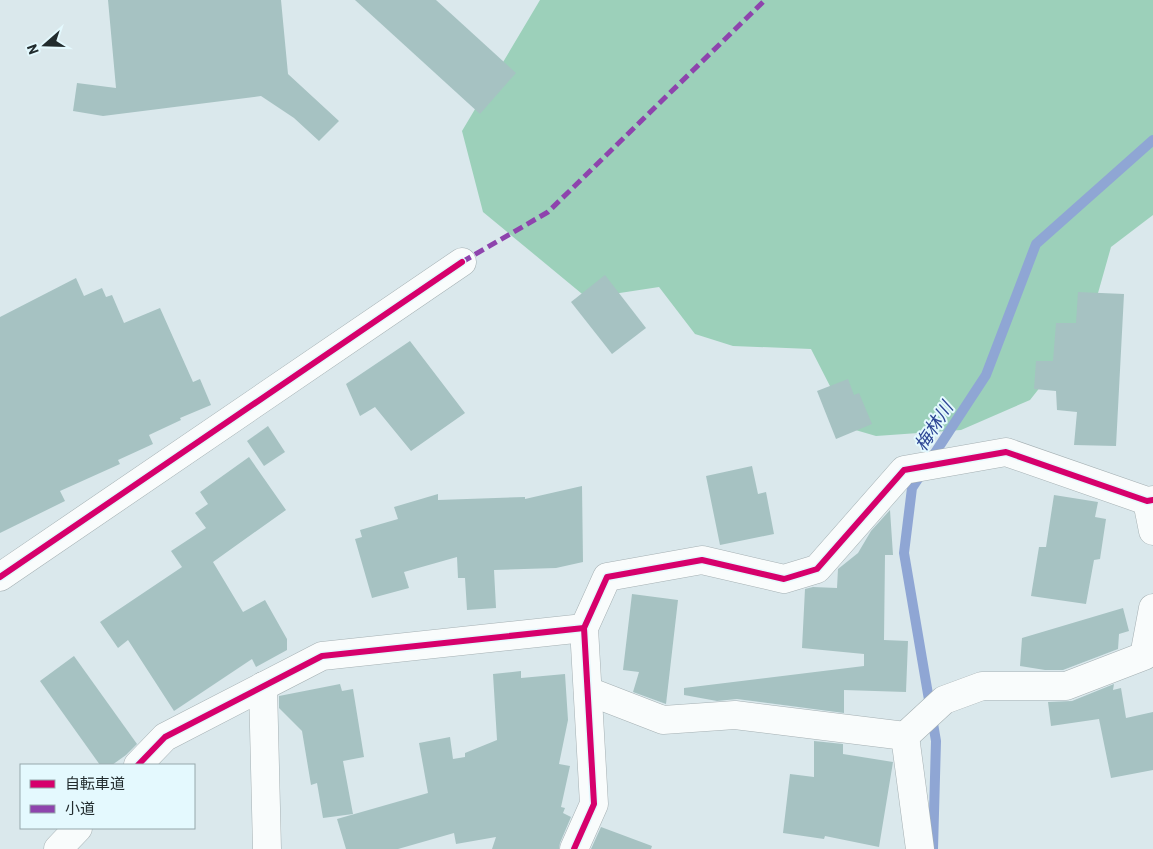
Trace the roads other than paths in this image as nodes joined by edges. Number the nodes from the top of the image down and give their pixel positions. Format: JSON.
{"nodes":[{"id":1,"x":462,"y":262,"type":"dead end"},
{"id":2,"x":1150,"y":500,"type":"edge"},
{"id":3,"x":1153,"y":531,"type":"edge"},
{"id":4,"x":0,"y":576,"type":"edge"},
{"id":5,"x":1153,"y":608,"type":"edge"},
{"id":6,"x":584,"y":628,"type":"junction"},
{"id":7,"x":263,"y":686,"type":"junction"},
{"id":8,"x":588,"y":691,"type":"junction"},
{"id":9,"x":909,"y":732,"type":"junction"},
{"id":10,"x":139,"y":764,"type":"edge"},
{"id":11,"x":77,"y":829,"type":"edge"},
{"id":12,"x":58,"y":849,"type":"edge"},
{"id":13,"x":267,"y":849,"type":"edge"},
{"id":14,"x":574,"y":849,"type":"edge"},
{"id":15,"x":920,"y":849,"type":"edge"}],
"edges":[{"from":1,"to":4,"type":"street"},
{"from":2,"to":3,"type":"street"},
{"from":2,"to":6,"type":"street"},
{"from":5,"to":9,"type":"street"},
{"from":6,"to":7,"type":"street"},
{"from":6,"to":8,"type":"street"},
{"from":7,"to":10,"type":"street"},
{"from":7,"to":13,"type":"street"},
{"from":8,"to":9,"type":"street"},
{"from":8,"to":14,"type":"street"},
{"from":9,"to":15,"type":"street"},
{"from":11,"to":12,"type":"street"}]}
